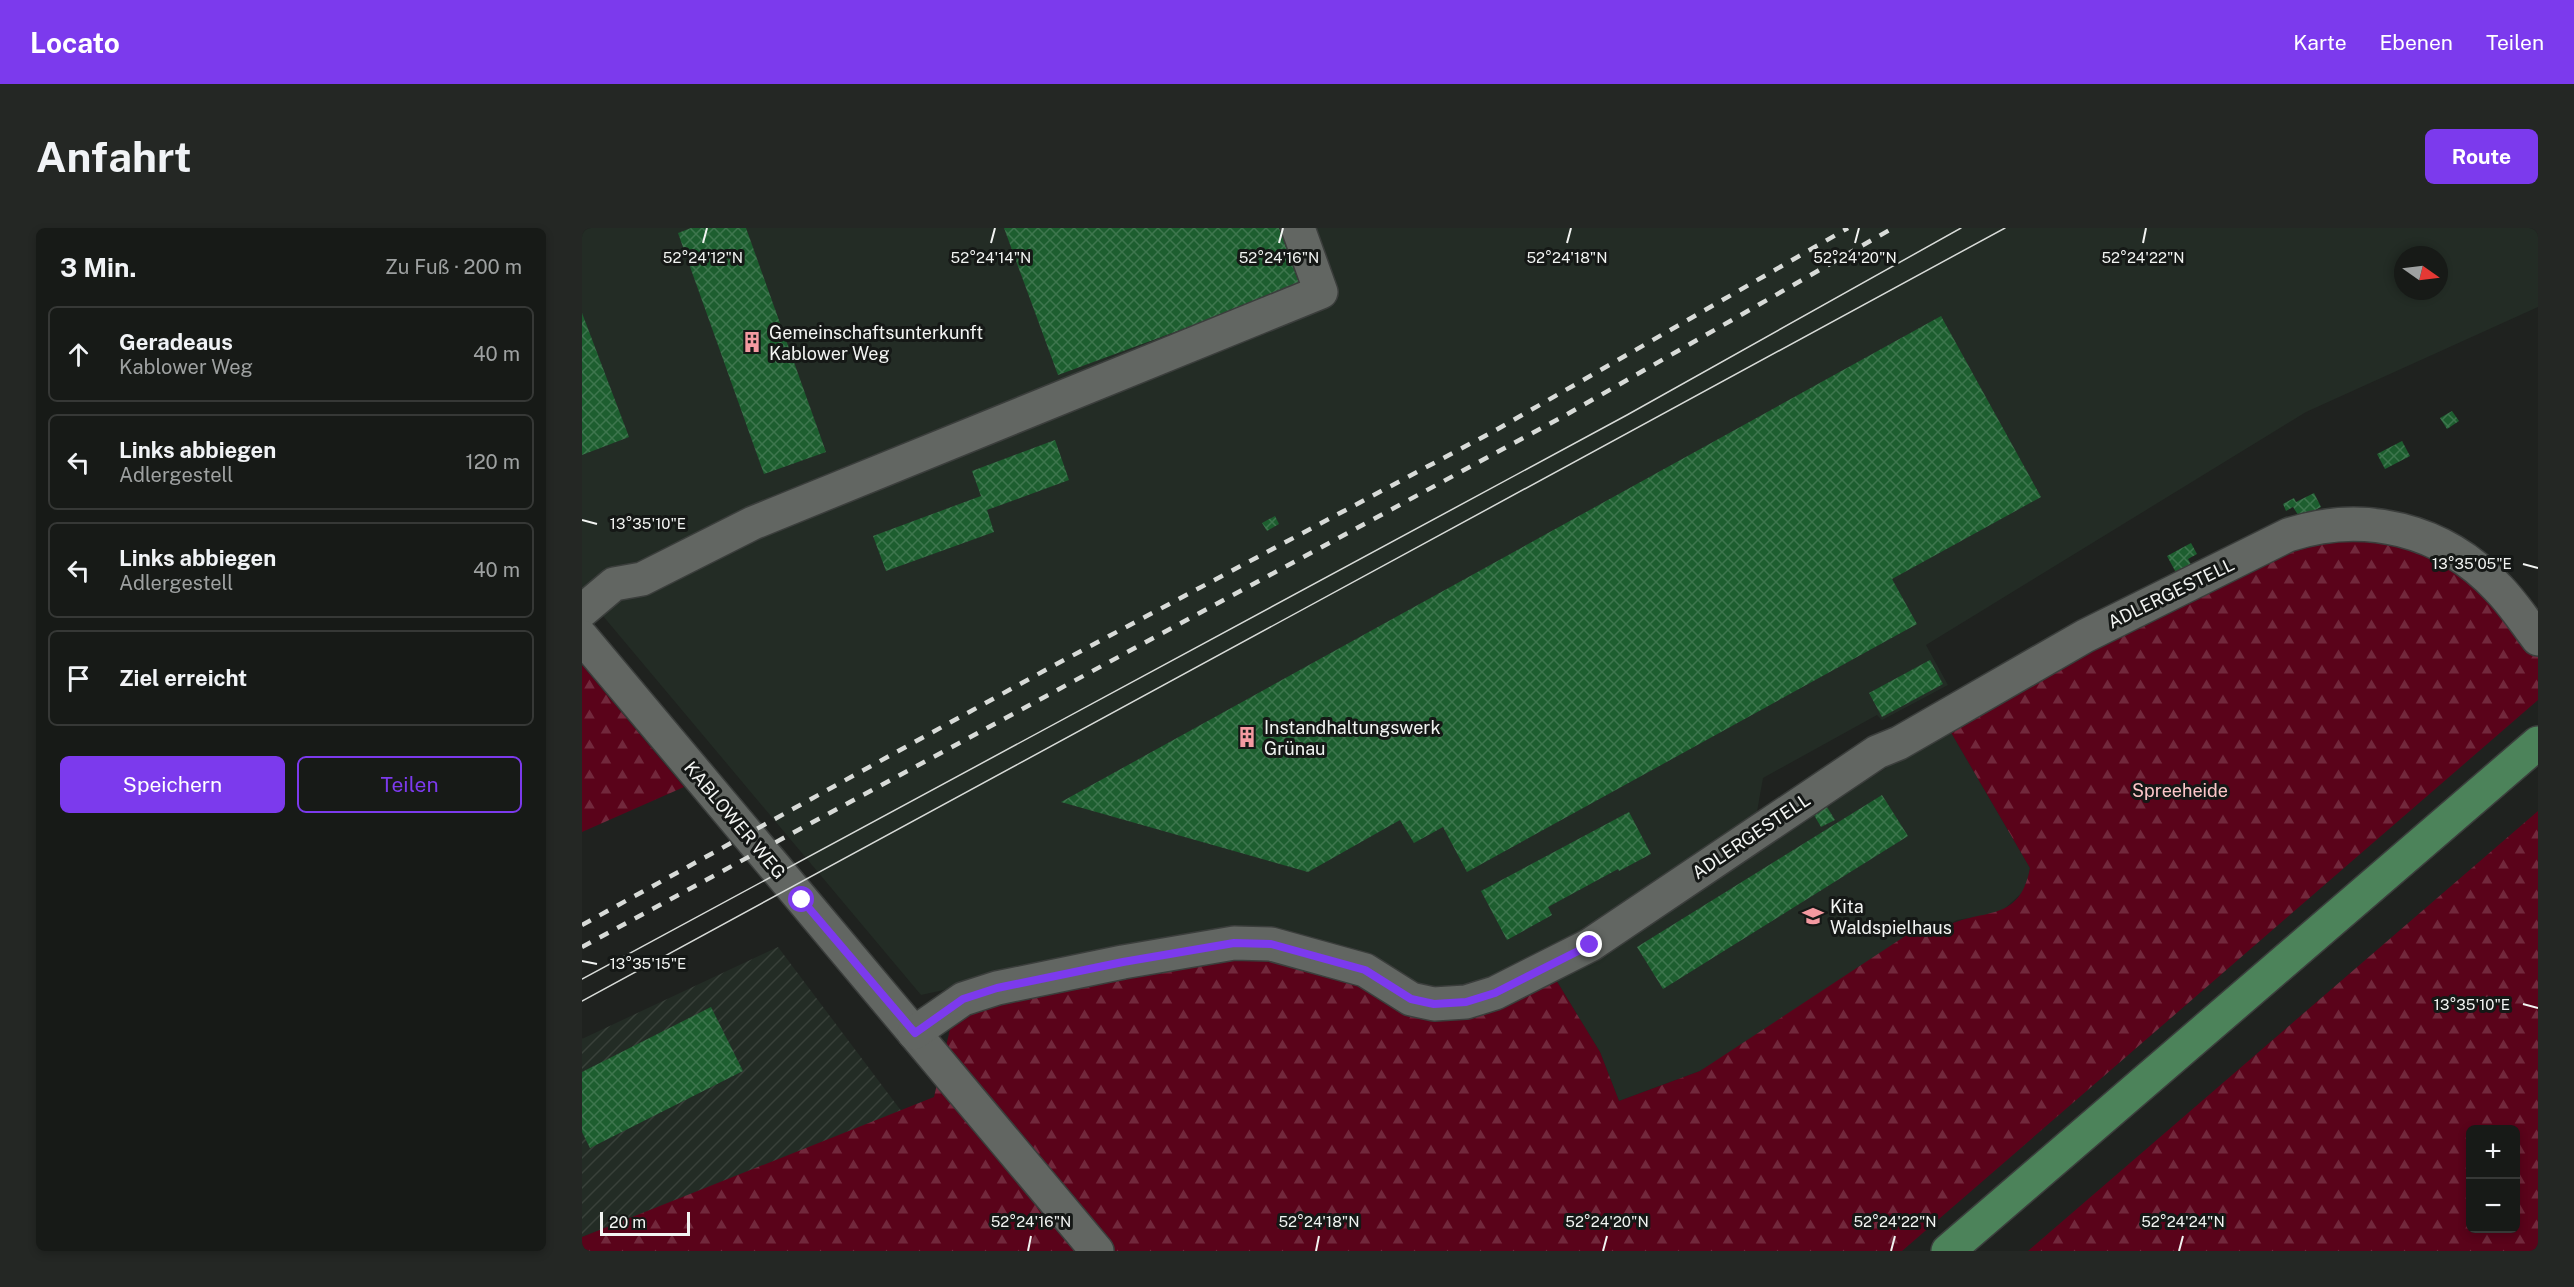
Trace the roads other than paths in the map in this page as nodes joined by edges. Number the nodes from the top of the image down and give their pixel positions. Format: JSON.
{"nodes":[{"id":1,"x":1298,"y":228,"type":"edge"},
{"id":2,"x":582,"y":610,"type":"edge"},
{"id":3,"x":582,"y":637,"type":"edge"},
{"id":4,"x":2538,"y":639,"type":"edge"},
{"id":5,"x":2538,"y":743,"type":"edge"},
{"id":6,"x":915,"y":1033,"type":"junction"},
{"id":7,"x":1097,"y":1251,"type":"edge"},
{"id":8,"x":1948,"y":1251,"type":"edge"}],
"edges":[{"from":1,"to":2,"type":"street"},
{"from":3,"to":6,"type":"street","name":"KABLOWER WEG"},
{"from":4,"to":6,"type":"street","name":"ADLERGESTELL"},
{"from":5,"to":8,"type":"main road"},
{"from":6,"to":7,"type":"street","name":"KABLOWER WEG"}]}
